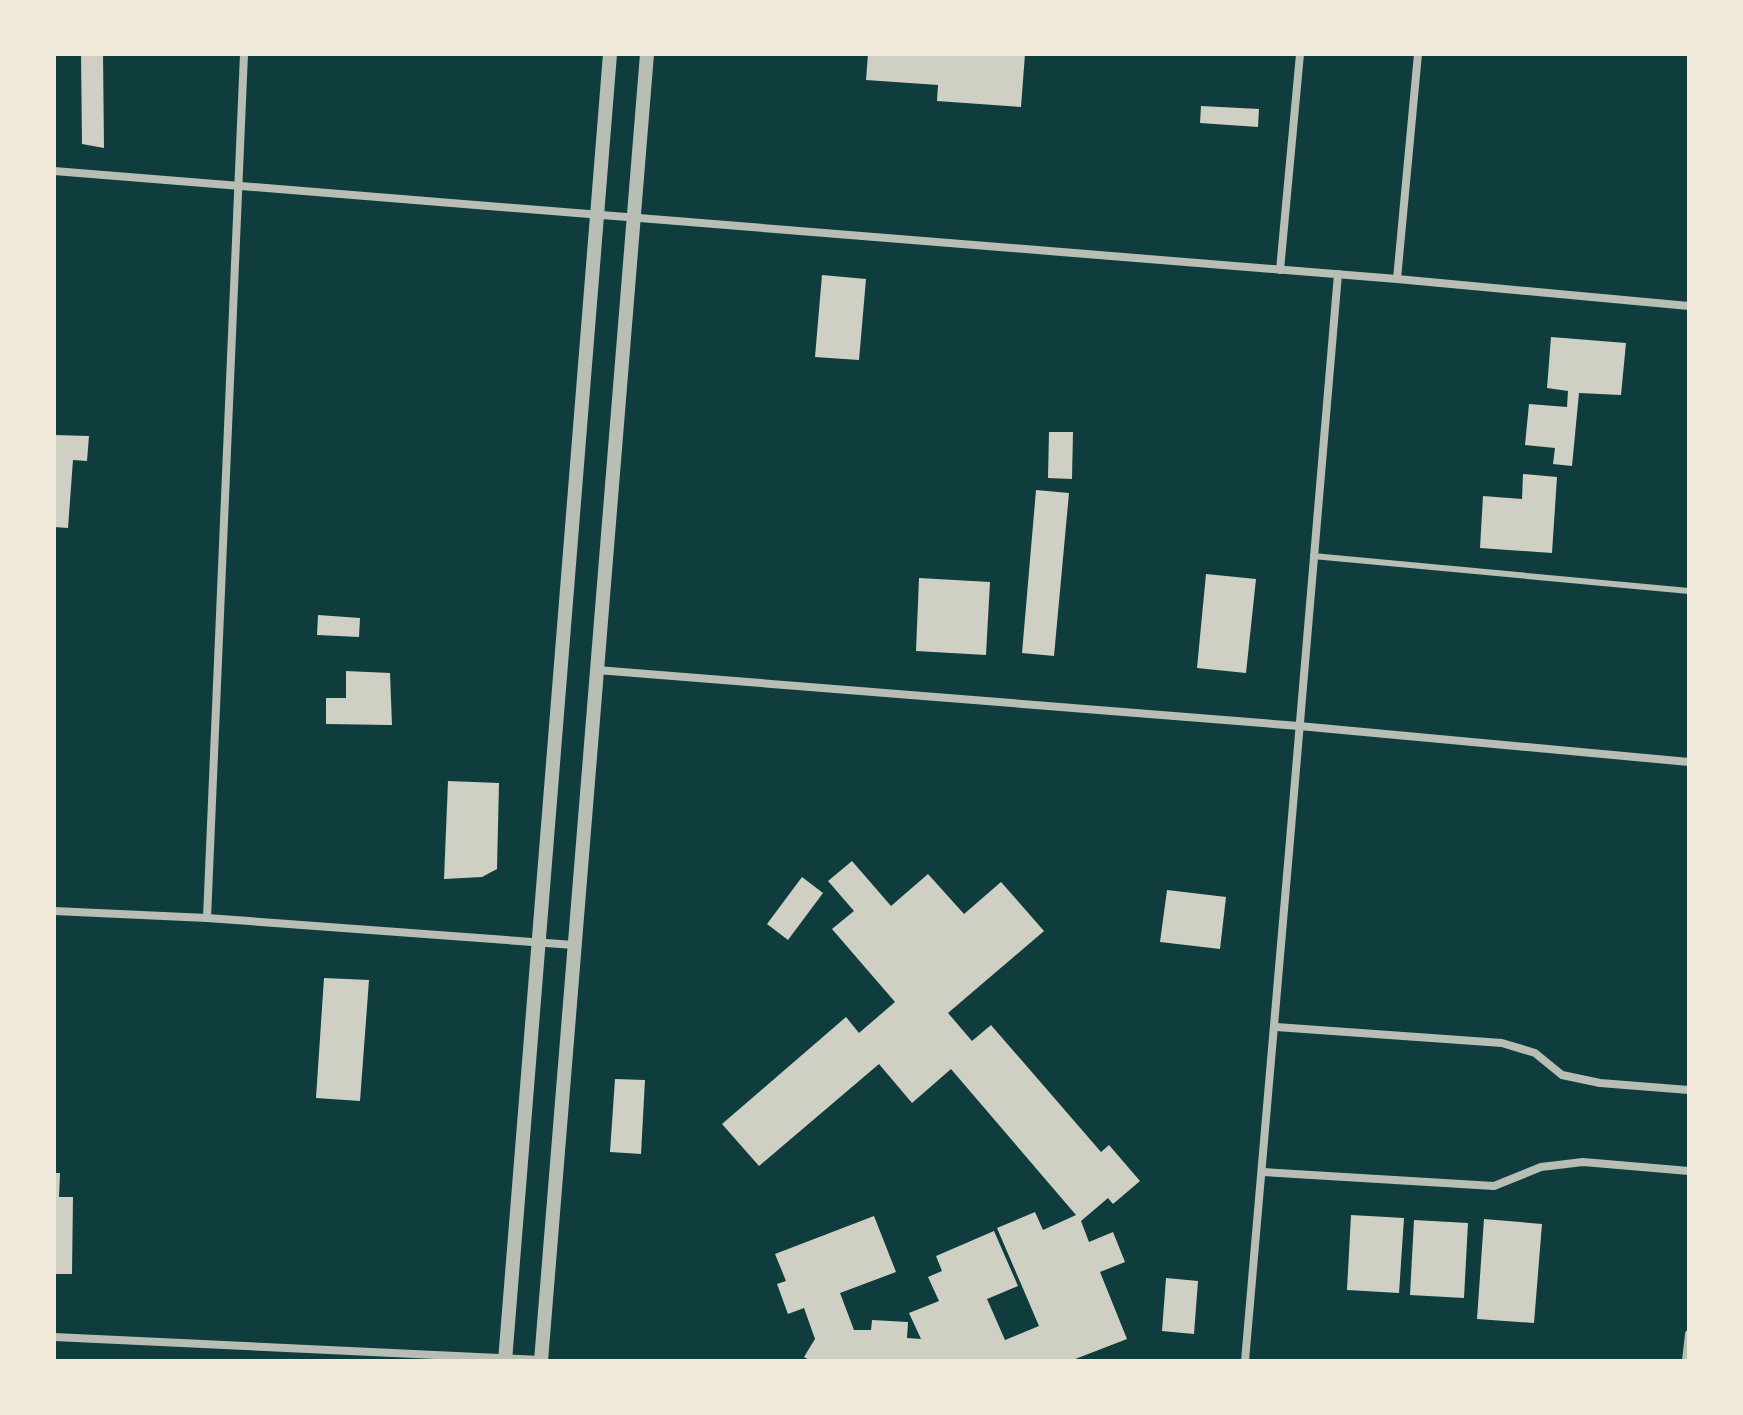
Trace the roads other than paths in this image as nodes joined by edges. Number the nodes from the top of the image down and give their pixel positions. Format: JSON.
{"nodes":[{"id":1,"x":244,"y":54,"type":"edge"},
{"id":2,"x":610,"y":54,"type":"edge"},
{"id":3,"x":647,"y":54,"type":"edge"},
{"id":4,"x":1300,"y":54,"type":"edge"},
{"id":5,"x":1418,"y":54,"type":"edge"},
{"id":6,"x":54,"y":171,"type":"edge"},
{"id":7,"x":236,"y":187,"type":"junction"},
{"id":8,"x":597,"y":213,"type":"junction"},
{"id":9,"x":633,"y":216,"type":"junction"},
{"id":10,"x":1280,"y":270,"type":"junction"},
{"id":11,"x":1338,"y":274,"type":"junction"},
{"id":12,"x":1397,"y":279,"type":"junction"},
{"id":13,"x":1689,"y":306,"type":"edge"},
{"id":14,"x":1313,"y":556,"type":"junction"},
{"id":15,"x":1689,"y":591,"type":"edge"},
{"id":16,"x":597,"y":670,"type":"junction"},
{"id":17,"x":1299,"y":726,"type":"junction"},
{"id":18,"x":1689,"y":762,"type":"edge"},
{"id":19,"x":54,"y":911,"type":"edge"},
{"id":20,"x":207,"y":918,"type":"junction"},
{"id":21,"x":539,"y":942,"type":"junction"},
{"id":22,"x":574,"y":945,"type":"junction"},
{"id":23,"x":1276,"y":1027,"type":"junction"},
{"id":24,"x":1689,"y":1090,"type":"edge"},
{"id":25,"x":1689,"y":1171,"type":"edge"},
{"id":26,"x":1262,"y":1172,"type":"junction"},
{"id":27,"x":1689,"y":1334,"type":"edge"},
{"id":28,"x":54,"y":1337,"type":"edge"},
{"id":29,"x":505,"y":1359,"type":"edge"},
{"id":30,"x":541,"y":1360,"type":"edge"},
{"id":31,"x":1245,"y":1361,"type":"edge"},
{"id":32,"x":1686,"y":1361,"type":"edge"}],
"edges":[{"from":1,"to":7,"type":"street"},
{"from":2,"to":8,"type":"street"},
{"from":3,"to":9,"type":"street"},
{"from":4,"to":10,"type":"street"},
{"from":5,"to":12,"type":"street"},
{"from":6,"to":7,"type":"street"},
{"from":7,"to":8,"type":"street"},
{"from":7,"to":20,"type":"street"},
{"from":8,"to":9,"type":"street"},
{"from":8,"to":21,"type":"street"},
{"from":9,"to":10,"type":"street"},
{"from":9,"to":16,"type":"street"},
{"from":10,"to":11,"type":"street"},
{"from":11,"to":12,"type":"street"},
{"from":11,"to":14,"type":"street"},
{"from":12,"to":13,"type":"street"},
{"from":14,"to":15,"type":"lane"},
{"from":14,"to":17,"type":"street"},
{"from":16,"to":17,"type":"street"},
{"from":16,"to":22,"type":"street"},
{"from":17,"to":18,"type":"street"},
{"from":17,"to":23,"type":"street"},
{"from":19,"to":20,"type":"street"},
{"from":20,"to":21,"type":"street"},
{"from":21,"to":22,"type":"street"},
{"from":21,"to":29,"type":"street"},
{"from":22,"to":30,"type":"street"},
{"from":23,"to":24,"type":"street"},
{"from":23,"to":26,"type":"street"},
{"from":25,"to":26,"type":"street"},
{"from":26,"to":31,"type":"street"},
{"from":27,"to":32,"type":"street"},
{"from":28,"to":29,"type":"street"},
{"from":29,"to":30,"type":"street"}]}
